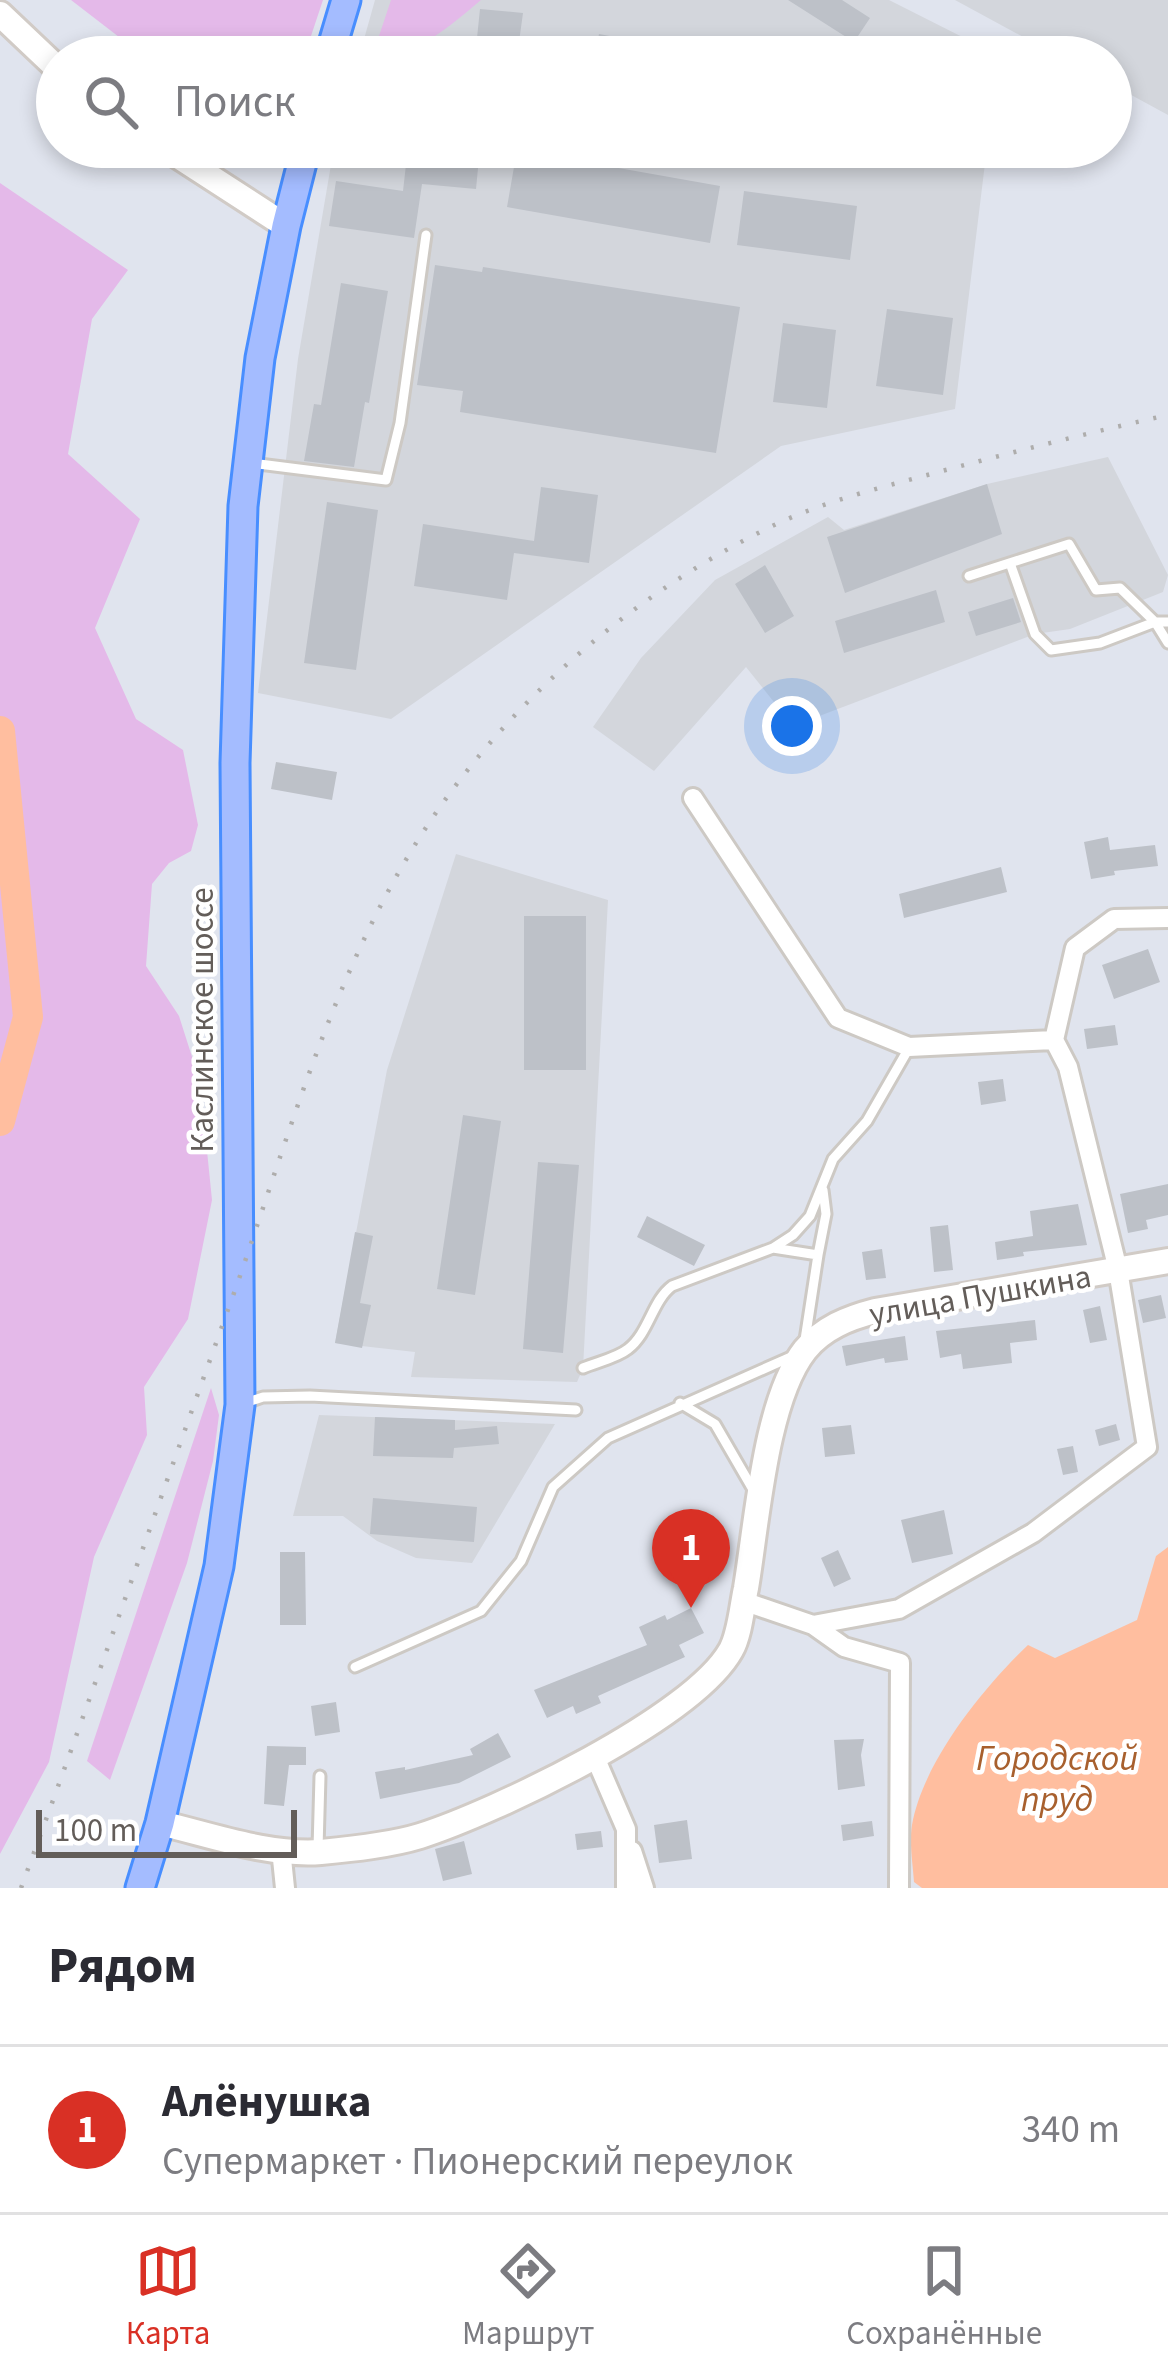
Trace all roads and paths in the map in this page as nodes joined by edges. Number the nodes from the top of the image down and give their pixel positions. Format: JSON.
{"nodes":[{"id":1,"x":346,"y":0,"type":"edge"},
{"id":2,"x":0,"y":14,"type":"edge"},
{"id":3,"x":335,"y":36,"type":"edge"},
{"id":4,"x":36,"y":48,"type":"edge"},
{"id":5,"x":196,"y":168,"type":"edge"},
{"id":6,"x":301,"y":168,"type":"edge"},
{"id":7,"x":286,"y":226,"type":"junction"},
{"id":8,"x":426,"y":235,"type":"dead end"},
{"id":9,"x":247,"y":463,"type":"junction"},
{"id":10,"x":1010,"y":563,"type":"junction"},
{"id":11,"x":969,"y":576,"type":"dead end"},
{"id":12,"x":1154,"y":622,"type":"junction"},
{"id":13,"x":1168,"y":622,"type":"edge"},
{"id":14,"x":1168,"y":643,"type":"edge"},
{"id":15,"x":693,"y":798,"type":"dead end"},
{"id":16,"x":1168,"y":919,"type":"edge"},
{"id":17,"x":1054,"y":1040,"type":"junction"},
{"id":18,"x":909,"y":1047,"type":"junction"},
{"id":19,"x":823,"y":1184,"type":"junction"},
{"id":20,"x":773,"y":1248,"type":"junction"},
{"id":21,"x":818,"y":1256,"type":"junction"},
{"id":22,"x":1168,"y":1261,"type":"edge"},
{"id":23,"x":1118,"y":1270,"type":"junction"},
{"id":24,"x":803,"y":1352,"type":"junction"},
{"id":25,"x":583,"y":1368,"type":"dead end"},
{"id":26,"x":680,"y":1403,"type":"junction"},
{"id":27,"x":240,"y":1405,"type":"junction"},
{"id":28,"x":576,"y":1410,"type":"dead end"},
{"id":29,"x":761,"y":1502,"type":"junction"},
{"id":30,"x":743,"y":1600,"type":"junction"},
{"id":31,"x":813,"y":1625,"type":"junction"},
{"id":32,"x":355,"y":1667,"type":"dead end"},
{"id":33,"x":595,"y":1756,"type":"junction"},
{"id":34,"x":320,"y":1776,"type":"dead end"},
{"id":35,"x":160,"y":1823,"type":"junction"},
{"id":36,"x":626,"y":1829,"type":"junction"},
{"id":37,"x":281,"y":1849,"type":"junction"},
{"id":38,"x":318,"y":1852,"type":"junction"},
{"id":39,"x":140,"y":1888,"type":"edge"},
{"id":40,"x":285,"y":1888,"type":"edge"},
{"id":41,"x":626,"y":1888,"type":"edge"},
{"id":42,"x":644,"y":1888,"type":"edge"},
{"id":43,"x":899,"y":1888,"type":"edge"}],
"edges":[{"from":1,"to":3,"type":"main road"},
{"from":2,"to":4,"type":"street"},
{"from":5,"to":7,"type":"street"},
{"from":6,"to":7,"type":"main road","name":"Каслинское шоссе"},
{"from":7,"to":9,"type":"main road","name":"Каслинское шоссе"},
{"from":8,"to":9,"type":"lane"},
{"from":9,"to":27,"type":"main road","name":"Каслинское шоссе"},
{"from":10,"to":11,"type":"lane"},
{"from":10,"to":12,"type":"lane"},
{"from":10,"to":12,"type":"lane"},
{"from":12,"to":13,"type":"lane"},
{"from":12,"to":14,"type":"lane"},
{"from":15,"to":18,"type":"street"},
{"from":16,"to":17,"type":"street"},
{"from":17,"to":18,"type":"street"},
{"from":17,"to":23,"type":"street"},
{"from":18,"to":19,"type":"lane"},
{"from":19,"to":20,"type":"lane"},
{"from":19,"to":21,"type":"lane"},
{"from":20,"to":21,"type":"lane"},
{"from":20,"to":25,"type":"lane"},
{"from":21,"to":24,"type":"lane"},
{"from":22,"to":23,"type":"street","name":"улица Пушкина"},
{"from":23,"to":24,"type":"street","name":"улица Пушкина"},
{"from":23,"to":31,"type":"street"},
{"from":24,"to":26,"type":"lane"},
{"from":24,"to":29,"type":"street"},
{"from":26,"to":29,"type":"lane"},
{"from":26,"to":32,"type":"lane"},
{"from":27,"to":28,"type":"lane"},
{"from":27,"to":35,"type":"main road","name":"Каслинское шоссе"},
{"from":29,"to":30,"type":"street"},
{"from":30,"to":31,"type":"street"},
{"from":30,"to":33,"type":"street"},
{"from":31,"to":43,"type":"street"},
{"from":33,"to":36,"type":"street"},
{"from":33,"to":38,"type":"street"},
{"from":34,"to":38,"type":"lane"},
{"from":35,"to":37,"type":"street"},
{"from":35,"to":39,"type":"main road","name":"Каслинское шоссе"},
{"from":36,"to":41,"type":"street"},
{"from":36,"to":42,"type":"street"},
{"from":37,"to":38,"type":"street"},
{"from":37,"to":40,"type":"street"}]}
